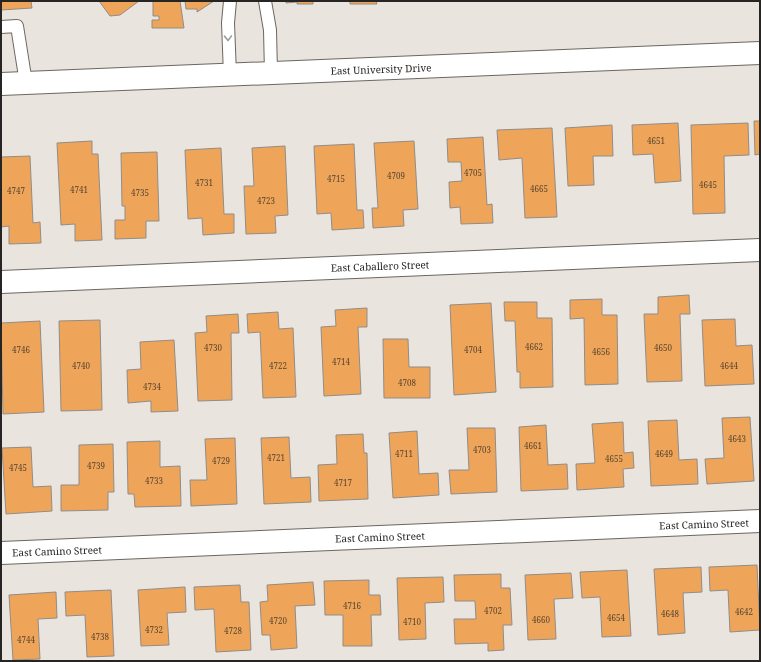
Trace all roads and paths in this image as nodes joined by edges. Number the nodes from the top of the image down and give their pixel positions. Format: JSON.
{"nodes":[{"id":1,"x":230,"y":1,"type":"edge"},
{"id":2,"x":265,"y":1,"type":"edge"},
{"id":3,"x":1,"y":27,"type":"edge"},
{"id":4,"x":760,"y":53,"type":"edge"},
{"id":5,"x":271,"y":73,"type":"junction"},
{"id":6,"x":230,"y":75,"type":"junction"},
{"id":7,"x":26,"y":83,"type":"junction"},
{"id":8,"x":1,"y":84,"type":"edge"},
{"id":9,"x":760,"y":250,"type":"edge"},
{"id":10,"x":1,"y":282,"type":"edge"},
{"id":11,"x":760,"y":521,"type":"edge"},
{"id":12,"x":1,"y":553,"type":"edge"}],
"edges":[{"from":1,"to":6,"type":"lane","one_way":true},
{"from":2,"to":5,"type":"lane"},
{"from":3,"to":7,"type":"lane"},
{"from":4,"to":5,"type":"street","name":"East University Drive"},
{"from":5,"to":6,"type":"street","name":"East University Drive"},
{"from":6,"to":7,"type":"street","name":"East University Drive"},
{"from":7,"to":8,"type":"street","name":"East University Drive"},
{"from":9,"to":10,"type":"street","name":"East Caballero Street"},
{"from":11,"to":12,"type":"street","name":"East Camino Street"}]}
